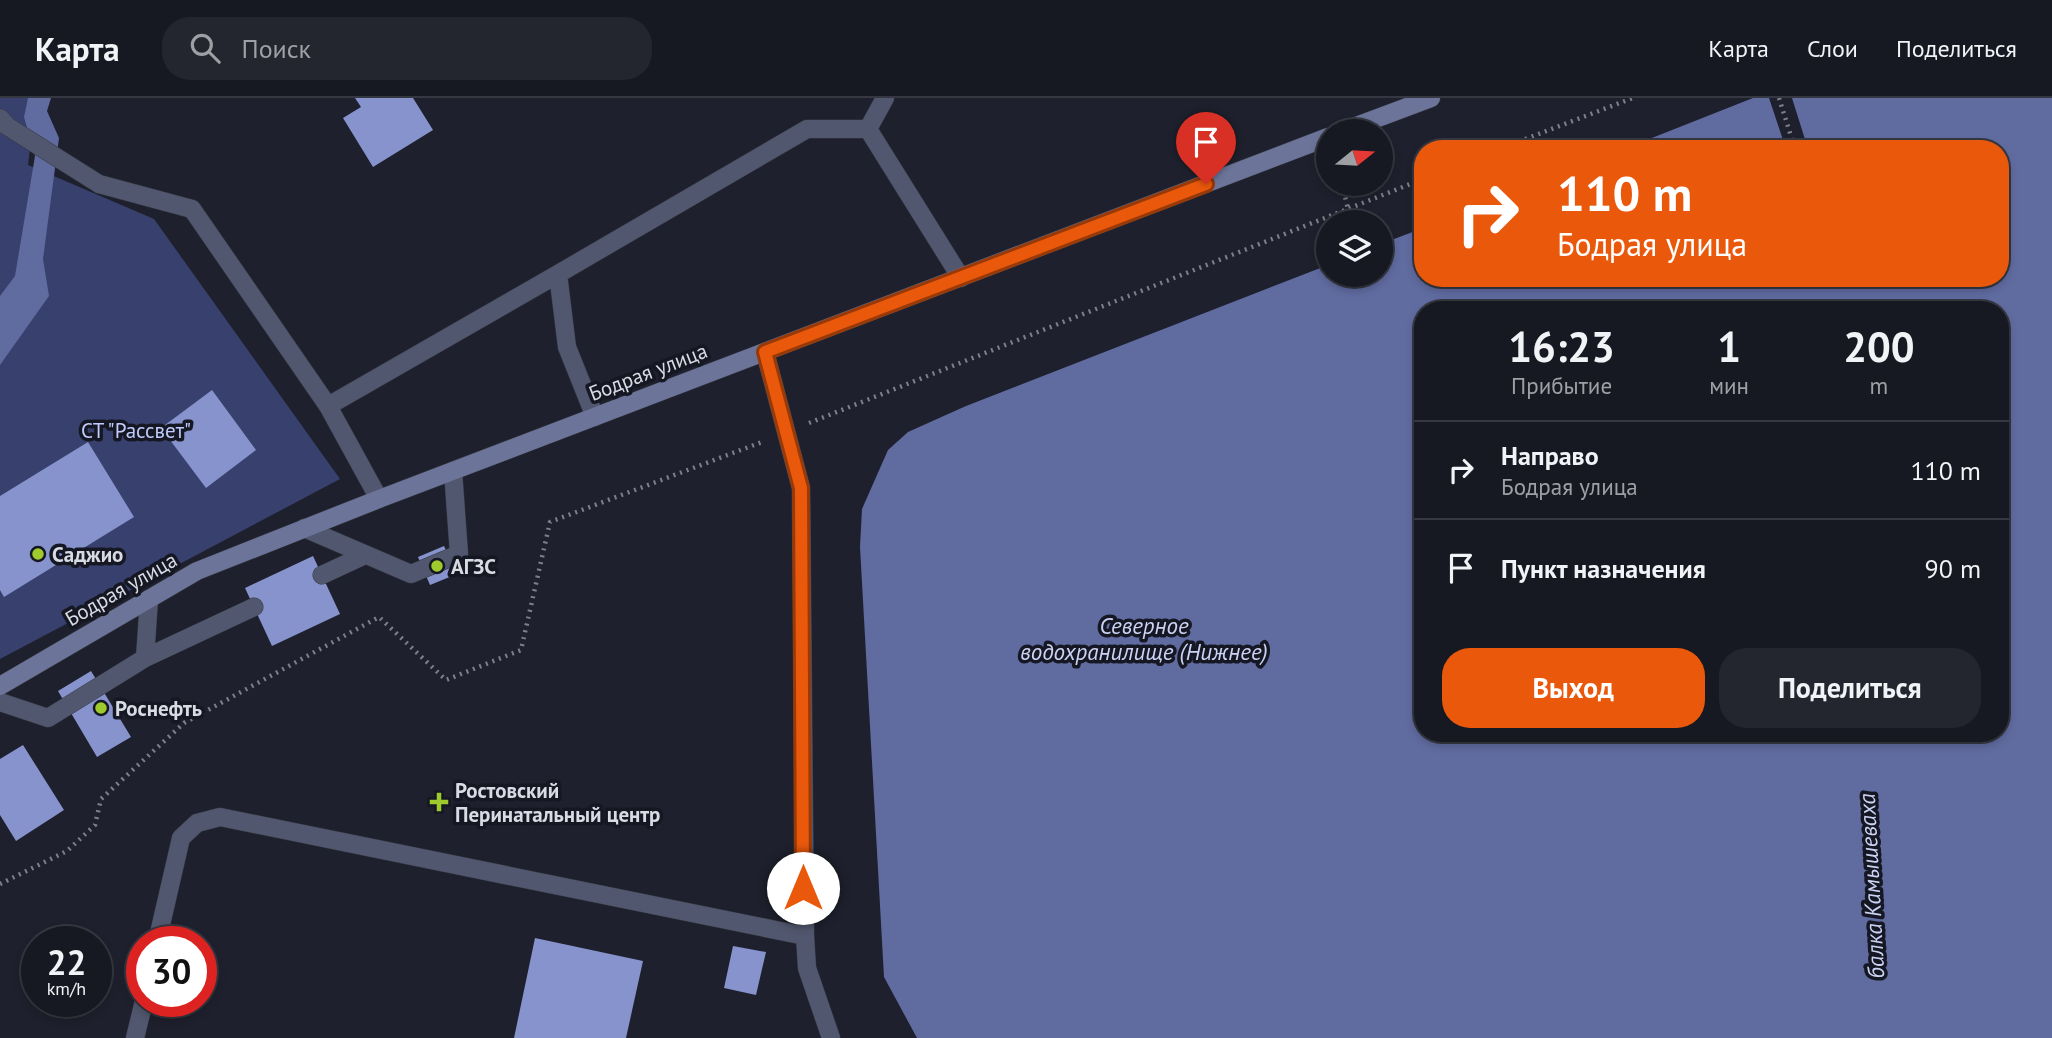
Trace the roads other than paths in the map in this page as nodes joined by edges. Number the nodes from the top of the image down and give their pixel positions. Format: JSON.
{"nodes":[{"id":1,"x":885,"y":98,"type":"edge"},
{"id":2,"x":1431,"y":98,"type":"edge"},
{"id":3,"x":1375,"y":119,"type":"edge"},
{"id":4,"x":4,"y":122,"type":"edge"},
{"id":5,"x":867,"y":129,"type":"junction"},
{"id":6,"x":1316,"y":142,"type":"edge"},
{"id":7,"x":558,"y":274,"type":"junction"},
{"id":8,"x":961,"y":278,"type":"junction"},
{"id":9,"x":765,"y":352,"type":"junction"},
{"id":10,"x":328,"y":405,"type":"junction"},
{"id":11,"x":595,"y":417,"type":"junction"},
{"id":12,"x":453,"y":471,"type":"junction"},
{"id":13,"x":379,"y":499,"type":"junction"},
{"id":14,"x":304,"y":528,"type":"junction"},
{"id":15,"x":365,"y":555,"type":"junction"},
{"id":16,"x":322,"y":575,"type":"dead end"},
{"id":17,"x":149,"y":599,"type":"junction"},
{"id":18,"x":254,"y":607,"type":"dead end"},
{"id":19,"x":145,"y":658,"type":"junction"},
{"id":20,"x":0,"y":686,"type":"edge"},
{"id":21,"x":0,"y":702,"type":"edge"},
{"id":22,"x":161,"y":926,"type":"edge"},
{"id":23,"x":805,"y":936,"type":"junction"},
{"id":24,"x":140,"y":1017,"type":"edge"},
{"id":25,"x":135,"y":1038,"type":"edge"},
{"id":26,"x":831,"y":1038,"type":"edge"}],
"edges":[{"from":1,"to":5,"type":"street"},
{"from":2,"to":3,"type":"main road"},
{"from":4,"to":10,"type":"street"},
{"from":5,"to":7,"type":"street"},
{"from":5,"to":8,"type":"street"},
{"from":6,"to":8,"type":"main road","name":"Бодрая улица"},
{"from":7,"to":10,"type":"street"},
{"from":7,"to":11,"type":"street"},
{"from":8,"to":9,"type":"main road","name":"Бодрая улица"},
{"from":9,"to":11,"type":"main road","name":"Бодрая улица"},
{"from":9,"to":23,"type":"street"},
{"from":10,"to":13,"type":"street"},
{"from":11,"to":12,"type":"main road","name":"Бодрая улица"},
{"from":12,"to":13,"type":"main road","name":"Бодрая улица"},
{"from":12,"to":15,"type":"street"},
{"from":13,"to":14,"type":"main road","name":"Бодрая улица"},
{"from":14,"to":15,"type":"street"},
{"from":14,"to":17,"type":"main road","name":"Бодрая улица"},
{"from":15,"to":16,"type":"street"},
{"from":17,"to":19,"type":"street"},
{"from":17,"to":20,"type":"main road","name":"Бодрая улица"},
{"from":18,"to":19,"type":"street"},
{"from":19,"to":21,"type":"street"},
{"from":22,"to":23,"type":"street"},
{"from":23,"to":26,"type":"street"},
{"from":24,"to":25,"type":"street"}]}
